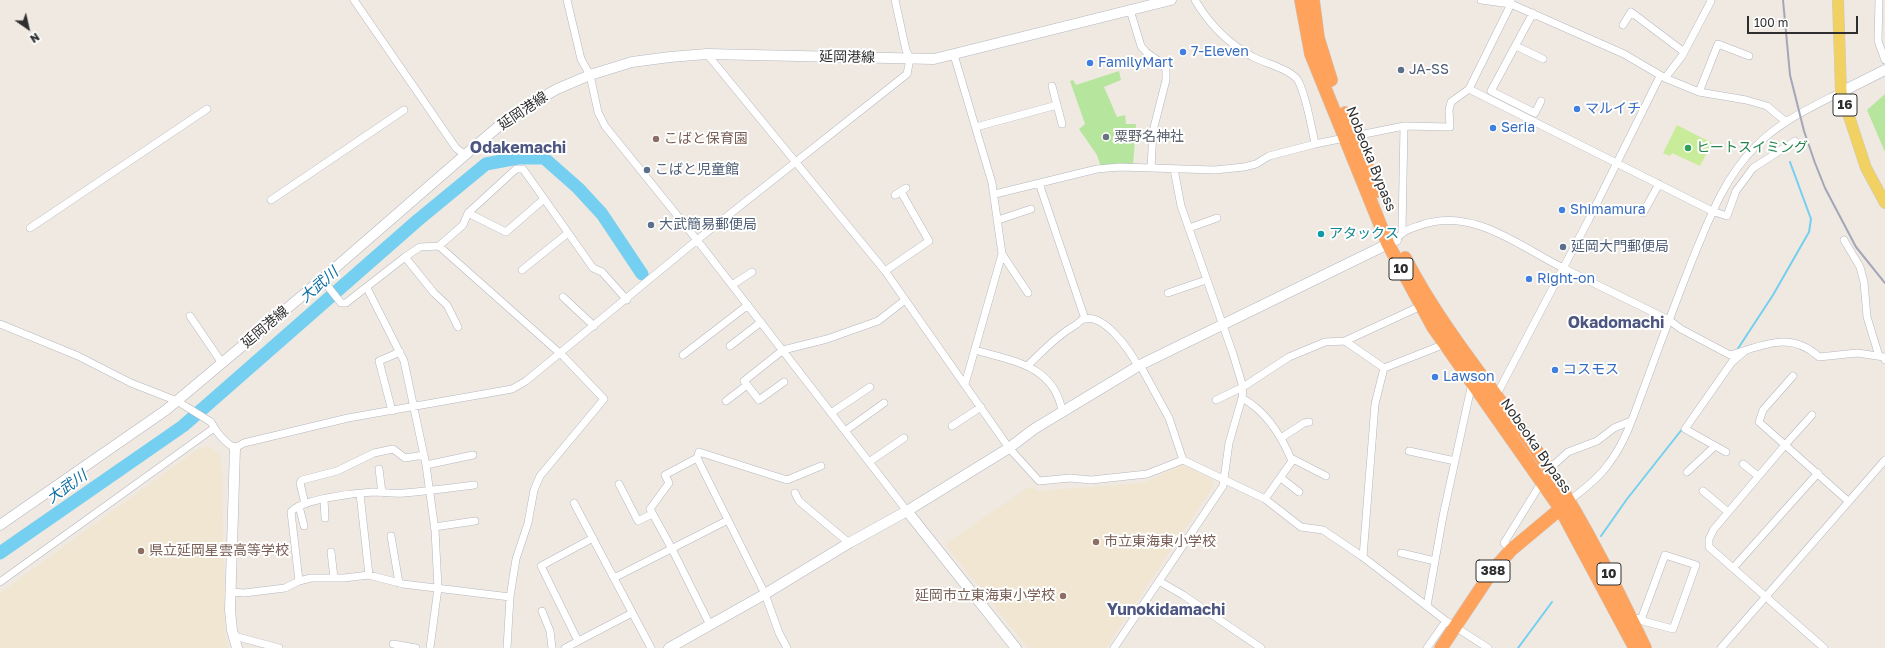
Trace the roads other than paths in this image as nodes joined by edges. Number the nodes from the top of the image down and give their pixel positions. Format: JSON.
{"nodes":[{"id":1,"x":354,"y":0,"type":"edge"},
{"id":2,"x":567,"y":0,"type":"edge"},
{"id":3,"x":895,"y":0,"type":"edge"},
{"id":4,"x":1171,"y":0,"type":"edge"},
{"id":5,"x":1195,"y":0,"type":"edge"},
{"id":6,"x":1301,"y":0,"type":"edge"},
{"id":7,"x":1313,"y":0,"type":"edge"},
{"id":8,"x":1480,"y":0,"type":"edge"},
{"id":9,"x":1710,"y":0,"type":"edge"},
{"id":10,"x":1838,"y":0,"type":"edge"},
{"id":11,"x":1879,"y":0,"type":"edge"},
{"id":12,"x":1511,"y":2,"type":"edge"},
{"id":13,"x":1130,"y":10,"type":"junction"},
{"id":14,"x":1533,"y":13,"type":"junction"},
{"id":15,"x":1623,"y":25,"type":"dead end"},
{"id":16,"x":1516,"y":46,"type":"junction"},
{"id":17,"x":1684,"y":52,"type":"junction"},
{"id":18,"x":707,"y":54,"type":"junction"},
{"id":19,"x":954,"y":55,"type":"junction"},
{"id":20,"x":1749,"y":56,"type":"dead end"},
{"id":21,"x":910,"y":58,"type":"junction"},
{"id":22,"x":1543,"y":59,"type":"dead end"},
{"id":23,"x":1885,"y":60,"type":"edge"},
{"id":24,"x":1885,"y":70,"type":"edge"},
{"id":25,"x":590,"y":75,"type":"junction"},
{"id":26,"x":1662,"y":77,"type":"junction"},
{"id":27,"x":1052,"y":86,"type":"dead end"},
{"id":28,"x":1469,"y":89,"type":"junction"},
{"id":29,"x":1699,"y":92,"type":"junction"},
{"id":30,"x":1841,"y":92,"type":"junction"},
{"id":31,"x":1540,"y":102,"type":"dead end"},
{"id":32,"x":1057,"y":105,"type":"junction"},
{"id":33,"x":207,"y":108,"type":"dead end"},
{"id":34,"x":404,"y":110,"type":"dead end"},
{"id":35,"x":1785,"y":121,"type":"junction"},
{"id":36,"x":1062,"y":124,"type":"dead end"},
{"id":37,"x":1404,"y":126,"type":"junction"},
{"id":38,"x":976,"y":127,"type":"junction"},
{"id":39,"x":1350,"y":137,"type":"junction"},
{"id":40,"x":1794,"y":141,"type":"dead end"},
{"id":41,"x":1315,"y":144,"type":"junction"},
{"id":42,"x":465,"y":155,"type":"junction"},
{"id":43,"x":795,"y":163,"type":"junction"},
{"id":44,"x":1617,"y":163,"type":"junction"},
{"id":45,"x":1151,"y":168,"type":"junction"},
{"id":46,"x":1174,"y":169,"type":"junction"},
{"id":47,"x":1040,"y":183,"type":"junction"},
{"id":48,"x":1659,"y":184,"type":"junction"},
{"id":49,"x":900,"y":192,"type":"dead end"},
{"id":50,"x":995,"y":194,"type":"junction"},
{"id":51,"x":544,"y":199,"type":"junction"},
{"id":52,"x":271,"y":200,"type":"dead end"},
{"id":53,"x":1885,"y":203,"type":"edge"},
{"id":54,"x":1031,"y":209,"type":"dead end"},
{"id":55,"x":1712,"y":211,"type":"junction"},
{"id":56,"x":1642,"y":213,"type":"dead end"},
{"id":57,"x":468,"y":214,"type":"junction"},
{"id":58,"x":1217,"y":218,"type":"dead end"},
{"id":59,"x":998,"y":220,"type":"junction"},
{"id":60,"x":30,"y":228,"type":"dead end"},
{"id":61,"x":1189,"y":228,"type":"junction"},
{"id":62,"x":568,"y":233,"type":"junction"},
{"id":63,"x":1395,"y":238,"type":"junction"},
{"id":64,"x":698,"y":240,"type":"junction"},
{"id":65,"x":1844,"y":240,"type":"dead end"},
{"id":66,"x":439,"y":246,"type":"junction"},
{"id":67,"x":1002,"y":254,"type":"junction"},
{"id":68,"x":405,"y":257,"type":"junction"},
{"id":69,"x":1564,"y":268,"type":"junction"},
{"id":70,"x":522,"y":270,"type":"dead end"},
{"id":71,"x":885,"y":271,"type":"junction"},
{"id":72,"x":752,"y":272,"type":"dead end"},
{"id":73,"x":322,"y":279,"type":"junction"},
{"id":74,"x":1206,"y":280,"type":"junction"},
{"id":75,"x":732,"y":285,"type":"junction"},
{"id":76,"x":367,"y":288,"type":"junction"},
{"id":77,"x":1028,"y":293,"type":"dead end"},
{"id":78,"x":1168,"y":293,"type":"dead end"},
{"id":79,"x":563,"y":297,"type":"dead end"},
{"id":80,"x":627,"y":300,"type":"junction"},
{"id":81,"x":906,"y":300,"type":"junction"},
{"id":82,"x":748,"y":305,"type":"junction"},
{"id":83,"x":1421,"y":306,"type":"junction"},
{"id":84,"x":190,"y":316,"type":"dead end"},
{"id":85,"x":1085,"y":319,"type":"junction"},
{"id":86,"x":1669,"y":320,"type":"junction"},
{"id":87,"x":761,"y":322,"type":"junction"},
{"id":88,"x":0,"y":324,"type":"edge"},
{"id":89,"x":1222,"y":325,"type":"junction"},
{"id":90,"x":594,"y":326,"type":"junction"},
{"id":91,"x":458,"y":327,"type":"dead end"},
{"id":92,"x":1345,"y":341,"type":"junction"},
{"id":93,"x":1445,"y":344,"type":"junction"},
{"id":94,"x":730,"y":346,"type":"dead end"},
{"id":95,"x":783,"y":350,"type":"junction"},
{"id":96,"x":975,"y":350,"type":"junction"},
{"id":97,"x":1744,"y":351,"type":"junction"},
{"id":98,"x":400,"y":352,"type":"junction"},
{"id":99,"x":560,"y":354,"type":"junction"},
{"id":100,"x":682,"y":355,"type":"dead end"},
{"id":101,"x":1882,"y":358,"type":"edge"},
{"id":102,"x":222,"y":363,"type":"junction"},
{"id":103,"x":1139,"y":365,"type":"junction"},
{"id":104,"x":1028,"y":366,"type":"junction"},
{"id":105,"x":1384,"y":368,"type":"junction"},
{"id":106,"x":1793,"y":376,"type":"dead end"},
{"id":107,"x":784,"y":382,"type":"dead end"},
{"id":108,"x":1472,"y":383,"type":"junction"},
{"id":109,"x":965,"y":384,"type":"junction"},
{"id":110,"x":747,"y":385,"type":"junction"},
{"id":111,"x":870,"y":387,"type":"dead end"},
{"id":112,"x":1243,"y":387,"type":"junction"},
{"id":113,"x":1496,"y":396,"type":"junction"},
{"id":114,"x":1242,"y":398,"type":"junction"},
{"id":115,"x":1216,"y":400,"type":"dead end"},
{"id":116,"x":726,"y":401,"type":"dead end"},
{"id":117,"x":179,"y":403,"type":"junction"},
{"id":118,"x":884,"y":403,"type":"dead end"},
{"id":119,"x":414,"y":407,"type":"junction"},
{"id":120,"x":981,"y":407,"type":"junction"},
{"id":121,"x":392,"y":411,"type":"junction"},
{"id":122,"x":1062,"y":411,"type":"junction"},
{"id":123,"x":831,"y":413,"type":"junction"},
{"id":124,"x":1812,"y":415,"type":"dead end"},
{"id":125,"x":1631,"y":421,"type":"junction"},
{"id":126,"x":1309,"y":422,"type":"dead end"},
{"id":127,"x":213,"y":425,"type":"junction"},
{"id":128,"x":952,"y":426,"type":"dead end"},
{"id":129,"x":845,"y":431,"type":"junction"},
{"id":130,"x":904,"y":438,"type":"dead end"},
{"id":131,"x":1281,"y":438,"type":"junction"},
{"id":132,"x":1785,"y":445,"type":"junction"},
{"id":133,"x":1715,"y":446,"type":"junction"},
{"id":134,"x":235,"y":448,"type":"junction"},
{"id":135,"x":1008,"y":448,"type":"junction"},
{"id":136,"x":1408,"y":451,"type":"dead end"},
{"id":137,"x":1726,"y":452,"type":"dead end"},
{"id":138,"x":424,"y":454,"type":"junction"},
{"id":139,"x":473,"y":455,"type":"dead end"},
{"id":140,"x":697,"y":458,"type":"junction"},
{"id":141,"x":1291,"y":458,"type":"junction"},
{"id":142,"x":1182,"y":460,"type":"junction"},
{"id":143,"x":1885,"y":460,"type":"edge"},
{"id":144,"x":1455,"y":461,"type":"junction"},
{"id":145,"x":869,"y":462,"type":"junction"},
{"id":146,"x":1743,"y":464,"type":"dead end"},
{"id":147,"x":426,"y":465,"type":"junction"},
{"id":148,"x":821,"y":466,"type":"dead end"},
{"id":149,"x":1548,"y":468,"type":"junction"},
{"id":150,"x":379,"y":469,"type":"dead end"},
{"id":151,"x":1687,"y":472,"type":"dead end"},
{"id":152,"x":1818,"y":473,"type":"junction"},
{"id":153,"x":1326,"y":476,"type":"dead end"},
{"id":154,"x":1758,"y":476,"type":"junction"},
{"id":155,"x":1281,"y":478,"type":"junction"},
{"id":156,"x":1224,"y":481,"type":"junction"},
{"id":157,"x":1542,"y":481,"type":"junction"},
{"id":158,"x":619,"y":484,"type":"dead end"},
{"id":159,"x":474,"y":485,"type":"dead end"},
{"id":160,"x":431,"y":491,"type":"junction"},
{"id":161,"x":1703,"y":491,"type":"dead end"},
{"id":162,"x":1299,"y":492,"type":"dead end"},
{"id":163,"x":382,"y":493,"type":"junction"},
{"id":164,"x":795,"y":493,"type":"dead end"},
{"id":165,"x":360,"y":494,"type":"junction"},
{"id":166,"x":324,"y":499,"type":"junction"},
{"id":167,"x":1265,"y":499,"type":"junction"},
{"id":168,"x":1848,"y":501,"type":"junction"},
{"id":169,"x":574,"y":503,"type":"dead end"},
{"id":170,"x":302,"y":505,"type":"junction"},
{"id":171,"x":1564,"y":505,"type":"junction"},
{"id":172,"x":907,"y":511,"type":"junction"},
{"id":173,"x":1728,"y":512,"type":"junction"},
{"id":174,"x":652,"y":514,"type":"junction"},
{"id":175,"x":325,"y":518,"type":"dead end"},
{"id":176,"x":728,"y":520,"type":"junction"},
{"id":177,"x":475,"y":521,"type":"dead end"},
{"id":178,"x":0,"y":525,"type":"edge"},
{"id":179,"x":304,"y":526,"type":"dead end"},
{"id":180,"x":434,"y":527,"type":"junction"},
{"id":181,"x":391,"y":536,"type":"dead end"},
{"id":182,"x":593,"y":538,"type":"junction"},
{"id":183,"x":849,"y":543,"type":"junction"},
{"id":184,"x":672,"y":548,"type":"junction"},
{"id":185,"x":1510,"y":550,"type":"junction"},
{"id":186,"x":331,"y":552,"type":"dead end"},
{"id":187,"x":1401,"y":553,"type":"dead end"},
{"id":188,"x":1363,"y":557,"type":"junction"},
{"id":189,"x":1435,"y":561,"type":"junction"},
{"id":190,"x":1734,"y":567,"type":"junction"},
{"id":191,"x":369,"y":575,"type":"junction"},
{"id":192,"x":334,"y":578,"type":"junction"},
{"id":193,"x":614,"y":578,"type":"junction"},
{"id":194,"x":299,"y":581,"type":"junction"},
{"id":195,"x":1160,"y":581,"type":"junction"},
{"id":196,"x":0,"y":582,"type":"edge"},
{"id":197,"x":399,"y":583,"type":"junction"},
{"id":198,"x":438,"y":588,"type":"junction"},
{"id":199,"x":231,"y":592,"type":"junction"},
{"id":200,"x":765,"y":594,"type":"junction"},
{"id":201,"x":1766,"y":596,"type":"junction"},
{"id":202,"x":510,"y":597,"type":"junction"},
{"id":203,"x":1427,"y":606,"type":"junction"},
{"id":204,"x":542,"y":611,"type":"dead end"},
{"id":205,"x":632,"y":614,"type":"junction"},
{"id":206,"x":1637,"y":618,"type":"junction"},
{"id":207,"x":1451,"y":624,"type":"junction"},
{"id":208,"x":710,"y":626,"type":"junction"},
{"id":209,"x":234,"y":636,"type":"junction"},
{"id":210,"x":578,"y":641,"type":"junction"},
{"id":211,"x":393,"y":644,"type":"dead end"},
{"id":212,"x":236,"y":648,"type":"edge"},
{"id":213,"x":279,"y":648,"type":"edge"},
{"id":214,"x":416,"y":648,"type":"edge"},
{"id":215,"x":430,"y":648,"type":"edge"},
{"id":216,"x":506,"y":648,"type":"edge"},
{"id":217,"x":552,"y":648,"type":"edge"},
{"id":218,"x":566,"y":648,"type":"edge"},
{"id":219,"x":651,"y":648,"type":"edge"},
{"id":220,"x":669,"y":648,"type":"edge"},
{"id":221,"x":787,"y":648,"type":"edge"},
{"id":222,"x":1016,"y":648,"type":"edge"},
{"id":223,"x":1114,"y":648,"type":"edge"},
{"id":224,"x":1261,"y":648,"type":"edge"},
{"id":225,"x":1427,"y":648,"type":"edge"},
{"id":226,"x":1441,"y":648,"type":"edge"},
{"id":227,"x":1488,"y":648,"type":"edge"},
{"id":228,"x":1635,"y":648,"type":"edge"},
{"id":229,"x":1645,"y":648,"type":"edge"},
{"id":230,"x":1721,"y":648,"type":"edge"},
{"id":231,"x":1824,"y":648,"type":"edge"}],
"edges":[{"from":1,"to":42,"type":"street"},
{"from":2,"to":25,"type":"street"},
{"from":3,"to":21,"type":"street"},
{"from":4,"to":13,"type":"main road","name":"延岡港線"},
{"from":5,"to":41,"type":"street"},
{"from":6,"to":39,"type":"highway","name":"Nobeoka Bypass","number":"10"},
{"from":7,"to":39,"type":"highway","name":"Nobeoka Bypass","number":"10"},
{"from":8,"to":12,"type":"street"},
{"from":9,"to":17,"type":"street"},
{"from":10,"to":30,"type":"main road","number":"16"},
{"from":11,"to":23,"type":"street"},
{"from":12,"to":14,"type":"street"},
{"from":12,"to":28,"type":"street"},
{"from":13,"to":19,"type":"main road","name":"延岡港線"},
{"from":13,"to":45,"type":"street"},
{"from":14,"to":16,"type":"street"},
{"from":14,"to":26,"type":"street"},
{"from":15,"to":17,"type":"street"},
{"from":16,"to":22,"type":"street"},
{"from":16,"to":31,"type":"street"},
{"from":17,"to":26,"type":"street"},
{"from":18,"to":21,"type":"main road","name":"延岡港線"},
{"from":18,"to":25,"type":"main road","name":"延岡港線"},
{"from":18,"to":43,"type":"street"},
{"from":19,"to":21,"type":"main road","name":"延岡港線"},
{"from":19,"to":38,"type":"street"},
{"from":20,"to":29,"type":"street"},
{"from":21,"to":43,"type":"street"},
{"from":24,"to":30,"type":"main road"},
{"from":25,"to":42,"type":"main road","name":"延岡港線"},
{"from":25,"to":64,"type":"street"},
{"from":26,"to":29,"type":"street"},
{"from":26,"to":44,"type":"street"},
{"from":27,"to":32,"type":"street"},
{"from":28,"to":37,"type":"street"},
{"from":28,"to":44,"type":"street"},
{"from":29,"to":35,"type":"street"},
{"from":30,"to":35,"type":"street"},
{"from":30,"to":53,"type":"main road","number":"16"},
{"from":32,"to":36,"type":"street"},
{"from":32,"to":38,"type":"street"},
{"from":33,"to":60,"type":"street"},
{"from":34,"to":52,"type":"street"},
{"from":35,"to":55,"type":"street"},
{"from":37,"to":39,"type":"street"},
{"from":37,"to":63,"type":"street"},
{"from":38,"to":50,"type":"street"},
{"from":39,"to":41,"type":"street"},
{"from":39,"to":63,"type":"highway","name":"Nobeoka Bypass","number":"10"},
{"from":40,"to":55,"type":"street"},
{"from":41,"to":46,"type":"street"},
{"from":42,"to":73,"type":"main road","name":"延岡港線"},
{"from":43,"to":64,"type":"street"},
{"from":43,"to":71,"type":"street"},
{"from":44,"to":48,"type":"street"},
{"from":44,"to":69,"type":"street"},
{"from":45,"to":46,"type":"street"},
{"from":45,"to":47,"type":"street"},
{"from":46,"to":61,"type":"street"},
{"from":47,"to":50,"type":"street"},
{"from":47,"to":85,"type":"street"},
{"from":48,"to":55,"type":"street"},
{"from":48,"to":56,"type":"street"},
{"from":49,"to":71,"type":"street"},
{"from":50,"to":59,"type":"street"},
{"from":51,"to":57,"type":"street"},
{"from":51,"to":57,"type":"street"},
{"from":51,"to":62,"type":"street"},
{"from":54,"to":59,"type":"street"},
{"from":55,"to":86,"type":"street"},
{"from":57,"to":66,"type":"street"},
{"from":58,"to":61,"type":"street"},
{"from":59,"to":67,"type":"street"},
{"from":61,"to":74,"type":"street"},
{"from":62,"to":70,"type":"street"},
{"from":62,"to":80,"type":"street"},
{"from":63,"to":69,"type":"street"},
{"from":63,"to":83,"type":"highway","name":"Nobeoka Bypass","number":"10"},
{"from":63,"to":89,"type":"main road"},
{"from":63,"to":113,"type":"highway","name":"Nobeoka Bypass","number":"10"},
{"from":64,"to":75,"type":"street"},
{"from":64,"to":80,"type":"street"},
{"from":65,"to":101,"type":"street"},
{"from":66,"to":68,"type":"street"},
{"from":66,"to":99,"type":"street"},
{"from":67,"to":77,"type":"street"},
{"from":67,"to":96,"type":"street"},
{"from":68,"to":76,"type":"street"},
{"from":68,"to":91,"type":"street"},
{"from":69,"to":86,"type":"street"},
{"from":69,"to":113,"type":"street"},
{"from":71,"to":81,"type":"street"},
{"from":72,"to":75,"type":"street"},
{"from":73,"to":76,"type":"street"},
{"from":73,"to":102,"type":"main road","name":"延岡港線"},
{"from":74,"to":78,"type":"street"},
{"from":74,"to":89,"type":"street"},
{"from":75,"to":82,"type":"street"},
{"from":76,"to":98,"type":"street"},
{"from":79,"to":90,"type":"street"},
{"from":80,"to":90,"type":"street"},
{"from":81,"to":95,"type":"street"},
{"from":81,"to":109,"type":"street"},
{"from":82,"to":87,"type":"street"},
{"from":82,"to":100,"type":"street"},
{"from":83,"to":92,"type":"street"},
{"from":83,"to":93,"type":"highway","name":"Nobeoka Bypass","number":"10"},
{"from":84,"to":102,"type":"street"},
{"from":85,"to":103,"type":"street"},
{"from":85,"to":104,"type":"street"},
{"from":86,"to":97,"type":"street"},
{"from":86,"to":125,"type":"street"},
{"from":87,"to":94,"type":"street"},
{"from":87,"to":95,"type":"street"},
{"from":88,"to":117,"type":"street"},
{"from":89,"to":103,"type":"main road"},
{"from":89,"to":112,"type":"street"},
{"from":90,"to":99,"type":"street"},
{"from":92,"to":105,"type":"street"},
{"from":92,"to":112,"type":"street"},
{"from":93,"to":105,"type":"street"},
{"from":93,"to":108,"type":"highway","name":"Nobeoka Bypass","number":"10"},
{"from":95,"to":110,"type":"street"},
{"from":95,"to":123,"type":"street"},
{"from":96,"to":104,"type":"street"},
{"from":96,"to":109,"type":"street"},
{"from":97,"to":101,"type":"street"},
{"from":97,"to":133,"type":"street"},
{"from":98,"to":119,"type":"street"},
{"from":98,"to":121,"type":"street"},
{"from":99,"to":119,"type":"street"},
{"from":99,"to":202,"type":"street"},
{"from":102,"to":117,"type":"main road","name":"延岡港線"},
{"from":103,"to":122,"type":"main road"},
{"from":103,"to":142,"type":"street"},
{"from":104,"to":122,"type":"street"},
{"from":105,"to":188,"type":"street"},
{"from":106,"to":132,"type":"street"},
{"from":107,"to":110,"type":"street"},
{"from":108,"to":144,"type":"street"},
{"from":108,"to":157,"type":"highway","name":"Nobeoka Bypass","number":"10"},
{"from":109,"to":120,"type":"street"},
{"from":110,"to":116,"type":"street"},
{"from":111,"to":123,"type":"street"},
{"from":112,"to":114,"type":"street"},
{"from":112,"to":115,"type":"street"},
{"from":113,"to":149,"type":"highway","name":"Nobeoka Bypass","number":"10"},
{"from":114,"to":131,"type":"street"},
{"from":114,"to":156,"type":"street"},
{"from":117,"to":127,"type":"street"},
{"from":117,"to":178,"type":"main road","name":"延岡港線"},
{"from":118,"to":129,"type":"street"},
{"from":119,"to":121,"type":"street"},
{"from":119,"to":138,"type":"street"},
{"from":120,"to":128,"type":"street"},
{"from":120,"to":135,"type":"street"},
{"from":121,"to":134,"type":"street"},
{"from":122,"to":135,"type":"main road"},
{"from":123,"to":129,"type":"street"},
{"from":124,"to":132,"type":"street"},
{"from":125,"to":149,"type":"street"},
{"from":125,"to":171,"type":"street"},
{"from":126,"to":131,"type":"street"},
{"from":127,"to":134,"type":"street"},
{"from":127,"to":196,"type":"street"},
{"from":129,"to":145,"type":"street"},
{"from":130,"to":145,"type":"street"},
{"from":131,"to":141,"type":"street"},
{"from":132,"to":152,"type":"street"},
{"from":132,"to":154,"type":"street"},
{"from":133,"to":137,"type":"street"},
{"from":133,"to":151,"type":"street"},
{"from":134,"to":199,"type":"main road"},
{"from":135,"to":142,"type":"street"},
{"from":135,"to":172,"type":"main road"},
{"from":136,"to":144,"type":"street"},
{"from":138,"to":147,"type":"street"},
{"from":138,"to":170,"type":"street"},
{"from":139,"to":147,"type":"street"},
{"from":140,"to":148,"type":"street"},
{"from":140,"to":174,"type":"street"},
{"from":140,"to":176,"type":"street"},
{"from":141,"to":153,"type":"street"},
{"from":141,"to":155,"type":"street"},
{"from":142,"to":156,"type":"street"},
{"from":143,"to":168,"type":"street"},
{"from":144,"to":189,"type":"street"},
{"from":145,"to":172,"type":"street"},
{"from":146,"to":154,"type":"street"},
{"from":147,"to":160,"type":"street"},
{"from":149,"to":157,"type":"street"},
{"from":149,"to":171,"type":"highway","name":"Nobeoka Bypass","number":"10"},
{"from":150,"to":163,"type":"street"},
{"from":152,"to":168,"type":"street"},
{"from":152,"to":190,"type":"street"},
{"from":154,"to":173,"type":"street"},
{"from":155,"to":162,"type":"street"},
{"from":155,"to":167,"type":"street"},
{"from":156,"to":167,"type":"street"},
{"from":156,"to":195,"type":"street"},
{"from":157,"to":171,"type":"highway","name":"Nobeoka Bypass","number":"10"},
{"from":157,"to":185,"type":"street"},
{"from":158,"to":174,"type":"street"},
{"from":159,"to":160,"type":"street"},
{"from":160,"to":163,"type":"street"},
{"from":160,"to":180,"type":"street"},
{"from":161,"to":173,"type":"street"},
{"from":163,"to":165,"type":"street"},
{"from":164,"to":183,"type":"street"},
{"from":165,"to":166,"type":"street"},
{"from":165,"to":191,"type":"street"},
{"from":166,"to":170,"type":"street"},
{"from":166,"to":175,"type":"street"},
{"from":167,"to":188,"type":"street"},
{"from":168,"to":201,"type":"street"},
{"from":169,"to":182,"type":"street"},
{"from":170,"to":179,"type":"street"},
{"from":170,"to":194,"type":"street"},
{"from":171,"to":185,"type":"highway","number":"388"},
{"from":171,"to":206,"type":"highway","name":"Nobeoka Bypass","number":"10"},
{"from":171,"to":228,"type":"highway","name":"Nobeoka Bypass","number":"10"},
{"from":172,"to":183,"type":"main road"},
{"from":172,"to":222,"type":"main road"},
{"from":173,"to":190,"type":"street"},
{"from":174,"to":184,"type":"street"},
{"from":176,"to":184,"type":"street"},
{"from":176,"to":200,"type":"street"},
{"from":177,"to":180,"type":"street"},
{"from":180,"to":198,"type":"street"},
{"from":181,"to":197,"type":"street"},
{"from":182,"to":193,"type":"street"},
{"from":182,"to":210,"type":"street"},
{"from":183,"to":200,"type":"main road"},
{"from":184,"to":193,"type":"street"},
{"from":184,"to":208,"type":"street"},
{"from":185,"to":207,"type":"highway","number":"388"},
{"from":186,"to":192,"type":"street"},
{"from":187,"to":189,"type":"street"},
{"from":188,"to":203,"type":"street"},
{"from":189,"to":203,"type":"street"},
{"from":190,"to":201,"type":"street"},
{"from":191,"to":192,"type":"street"},
{"from":191,"to":197,"type":"street"},
{"from":192,"to":194,"type":"street"},
{"from":193,"to":205,"type":"street"},
{"from":194,"to":199,"type":"street"},
{"from":195,"to":223,"type":"street"},
{"from":195,"to":224,"type":"street"},
{"from":197,"to":198,"type":"street"},
{"from":198,"to":202,"type":"street"},
{"from":198,"to":215,"type":"street"},
{"from":199,"to":209,"type":"main road"},
{"from":200,"to":208,"type":"main road"},
{"from":200,"to":221,"type":"street"},
{"from":201,"to":230,"type":"street"},
{"from":201,"to":231,"type":"street"},
{"from":202,"to":216,"type":"street"},
{"from":203,"to":207,"type":"street"},
{"from":204,"to":217,"type":"street"},
{"from":205,"to":210,"type":"street"},
{"from":205,"to":219,"type":"street"},
{"from":206,"to":206,"type":"street"},
{"from":206,"to":229,"type":"highway","name":"Nobeoka Bypass","number":"10"},
{"from":207,"to":225,"type":"street"},
{"from":207,"to":226,"type":"highway","number":"388"},
{"from":207,"to":227,"type":"street"},
{"from":208,"to":220,"type":"main road"},
{"from":209,"to":212,"type":"main road"},
{"from":209,"to":213,"type":"street"},
{"from":210,"to":218,"type":"street"},
{"from":211,"to":214,"type":"street"}]}
